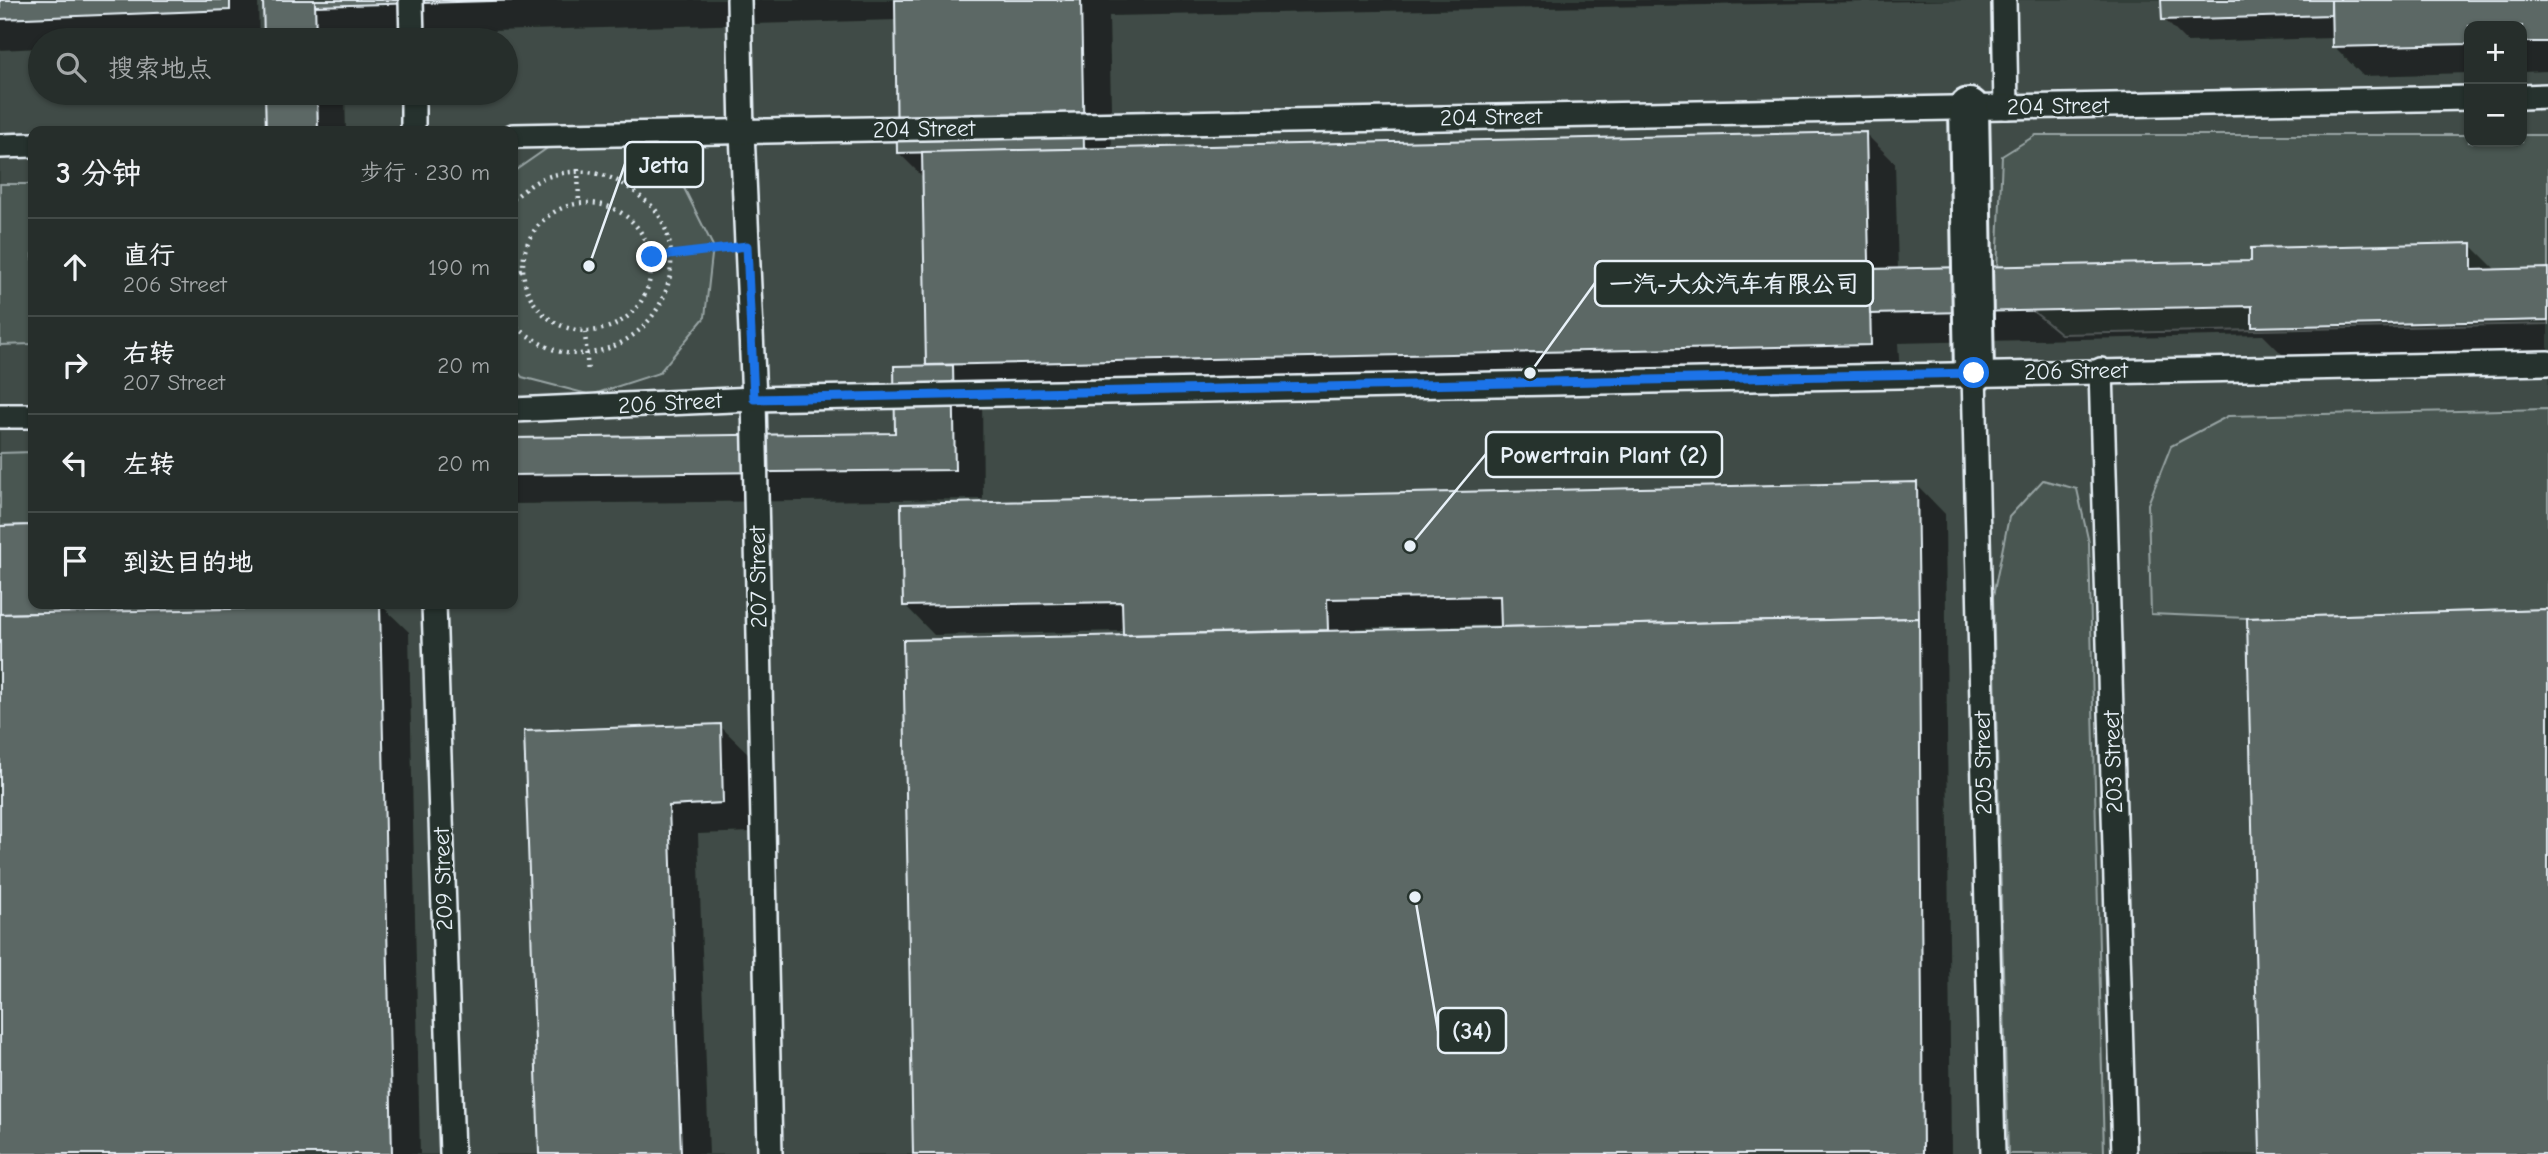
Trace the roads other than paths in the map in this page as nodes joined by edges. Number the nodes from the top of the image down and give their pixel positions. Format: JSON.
{"nodes":[{"id":1,"x":411,"y":0,"type":"edge"},
{"id":2,"x":739,"y":0,"type":"edge"},
{"id":3,"x":2004,"y":0,"type":"edge"},
{"id":4,"x":412,"y":28,"type":"edge"},
{"id":5,"x":2548,"y":96,"type":"edge"},
{"id":6,"x":2527,"y":97,"type":"edge"},
{"id":7,"x":2464,"y":98,"type":"edge"},
{"id":8,"x":413,"y":105,"type":"edge"},
{"id":9,"x":2006,"y":107,"type":"junction"},
{"id":10,"x":1969,"y":108,"type":"junction"},
{"id":11,"x":413,"y":126,"type":"edge"},
{"id":12,"x":742,"y":132,"type":"junction"},
{"id":13,"x":518,"y":136,"type":"edge"},
{"id":14,"x":28,"y":145,"type":"edge"},
{"id":15,"x":0,"y":146,"type":"edge"},
{"id":16,"x":2548,"y":363,"type":"edge"},
{"id":17,"x":2101,"y":370,"type":"junction"},
{"id":18,"x":1974,"y":373,"type":"junction"},
{"id":19,"x":754,"y":399,"type":"junction"},
{"id":20,"x":518,"y":411,"type":"edge"},
{"id":21,"x":0,"y":416,"type":"edge"},
{"id":22,"x":28,"y":416,"type":"edge"},
{"id":23,"x":434,"y":609,"type":"edge"},
{"id":24,"x":452,"y":1154,"type":"edge"},
{"id":25,"x":770,"y":1154,"type":"edge"},
{"id":26,"x":1993,"y":1154,"type":"edge"},
{"id":27,"x":2124,"y":1154,"type":"edge"}],
"edges":[{"from":1,"to":4,"type":"lane"},
{"from":2,"to":12,"type":"lane","name":"207 Street"},
{"from":3,"to":9,"type":"lane"},
{"from":5,"to":6,"type":"lane"},
{"from":7,"to":9,"type":"lane","name":"204 Street"},
{"from":8,"to":11,"type":"lane"},
{"from":9,"to":10,"type":"lane","name":"204 Street"},
{"from":10,"to":12,"type":"lane","name":"204 Street"},
{"from":10,"to":18,"type":"street"},
{"from":12,"to":13,"type":"lane","name":"204 Street"},
{"from":12,"to":19,"type":"lane","name":"207 Street"},
{"from":14,"to":15,"type":"lane"},
{"from":16,"to":17,"type":"lane","name":"206 Street"},
{"from":17,"to":18,"type":"lane","name":"206 Street"},
{"from":17,"to":27,"type":"lane","name":"203 Street"},
{"from":18,"to":19,"type":"lane","name":"206 Street"},
{"from":18,"to":26,"type":"lane","name":"205 Street"},
{"from":19,"to":20,"type":"lane","name":"206 Street"},
{"from":19,"to":25,"type":"lane","name":"207 Street"},
{"from":21,"to":22,"type":"lane"},
{"from":23,"to":24,"type":"lane","name":"209 Street"}]}
